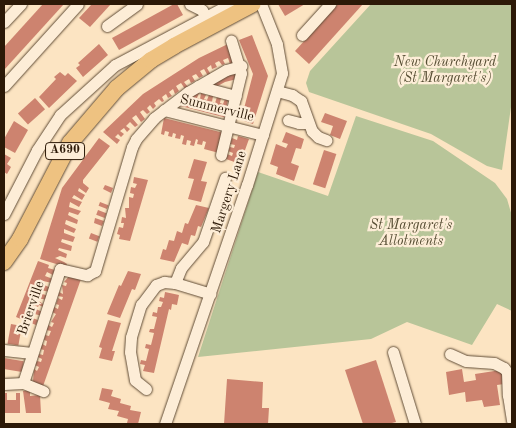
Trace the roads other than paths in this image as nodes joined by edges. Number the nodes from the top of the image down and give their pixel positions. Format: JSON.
{"nodes":[{"id":1,"x":20,"y":4,"type":"edge"},
{"id":2,"x":78,"y":4,"type":"edge"},
{"id":3,"x":138,"y":4,"type":"edge"},
{"id":4,"x":190,"y":4,"type":"edge"},
{"id":5,"x":230,"y":4,"type":"edge"},
{"id":6,"x":254,"y":4,"type":"edge"},
{"id":7,"x":260,"y":4,"type":"edge"},
{"id":8,"x":330,"y":4,"type":"edge"},
{"id":9,"x":206,"y":16,"type":"junction"},
{"id":10,"x":4,"y":22,"type":"edge"},
{"id":11,"x":106,"y":26,"type":"dead end"},
{"id":12,"x":302,"y":35,"type":"dead end"},
{"id":13,"x":231,"y":41,"type":"dead end"},
{"id":14,"x":241,"y":66,"type":"junction"},
{"id":15,"x":4,"y":86,"type":"edge"},
{"id":16,"x":198,"y":86,"type":"junction"},
{"id":17,"x":277,"y":92,"type":"junction"},
{"id":18,"x":236,"y":96,"type":"junction"},
{"id":19,"x":164,"y":110,"type":"junction"},
{"id":20,"x":288,"y":120,"type":"dead end"},
{"id":21,"x":308,"y":123,"type":"junction"},
{"id":22,"x":229,"y":126,"type":"junction"},
{"id":23,"x":263,"y":135,"type":"junction"},
{"id":24,"x":319,"y":141,"type":"dead end"},
{"id":25,"x":221,"y":155,"type":"dead end"},
{"id":26,"x":225,"y":178,"type":"dead end"},
{"id":27,"x":4,"y":214,"type":"edge"},
{"id":28,"x":4,"y":262,"type":"edge"},
{"id":29,"x":175,"y":283,"type":"junction"},
{"id":30,"x":210,"y":294,"type":"junction"},
{"id":31,"x":4,"y":350,"type":"edge"},
{"id":32,"x":393,"y":352,"type":"dead end"},
{"id":33,"x":32,"y":353,"type":"junction"},
{"id":34,"x":450,"y":354,"type":"dead end"},
{"id":35,"x":23,"y":383,"type":"junction"},
{"id":36,"x":4,"y":384,"type":"edge"},
{"id":37,"x":146,"y":389,"type":"dead end"},
{"id":38,"x":43,"y":391,"type":"dead end"},
{"id":39,"x":512,"y":421,"type":"edge"},
{"id":40,"x":165,"y":424,"type":"edge"},
{"id":41,"x":415,"y":424,"type":"edge"}],
"edges":[{"from":1,"to":10,"type":"street"},
{"from":2,"to":15,"type":"street"},
{"from":3,"to":11,"type":"street"},
{"from":4,"to":9,"type":"street"},
{"from":5,"to":9,"type":"street"},
{"from":6,"to":28,"type":"highway","number":"A690"},
{"from":7,"to":17,"type":"street","name":"Margery Lane"},
{"from":8,"to":12,"type":"street"},
{"from":9,"to":27,"type":"street"},
{"from":13,"to":14,"type":"street"},
{"from":14,"to":16,"type":"street"},
{"from":14,"to":18,"type":"street"},
{"from":16,"to":18,"type":"street"},
{"from":16,"to":19,"type":"street"},
{"from":17,"to":21,"type":"street"},
{"from":17,"to":23,"type":"street","name":"Margery Lane"},
{"from":18,"to":22,"type":"street"},
{"from":19,"to":22,"type":"street","name":"Summerville"},
{"from":19,"to":33,"type":"street","name":"Brierville"},
{"from":20,"to":21,"type":"street"},
{"from":21,"to":24,"type":"street"},
{"from":22,"to":23,"type":"street","name":"Summerville"},
{"from":22,"to":25,"type":"street"},
{"from":23,"to":30,"type":"street","name":"Margery Lane"},
{"from":26,"to":29,"type":"street"},
{"from":29,"to":30,"type":"street"},
{"from":29,"to":37,"type":"street"},
{"from":30,"to":40,"type":"street","name":"Margery Lane"},
{"from":31,"to":33,"type":"street"},
{"from":32,"to":41,"type":"street"},
{"from":33,"to":35,"type":"street","name":"Brierville"},
{"from":34,"to":39,"type":"street"},
{"from":35,"to":36,"type":"street"},
{"from":35,"to":38,"type":"street"}]}
